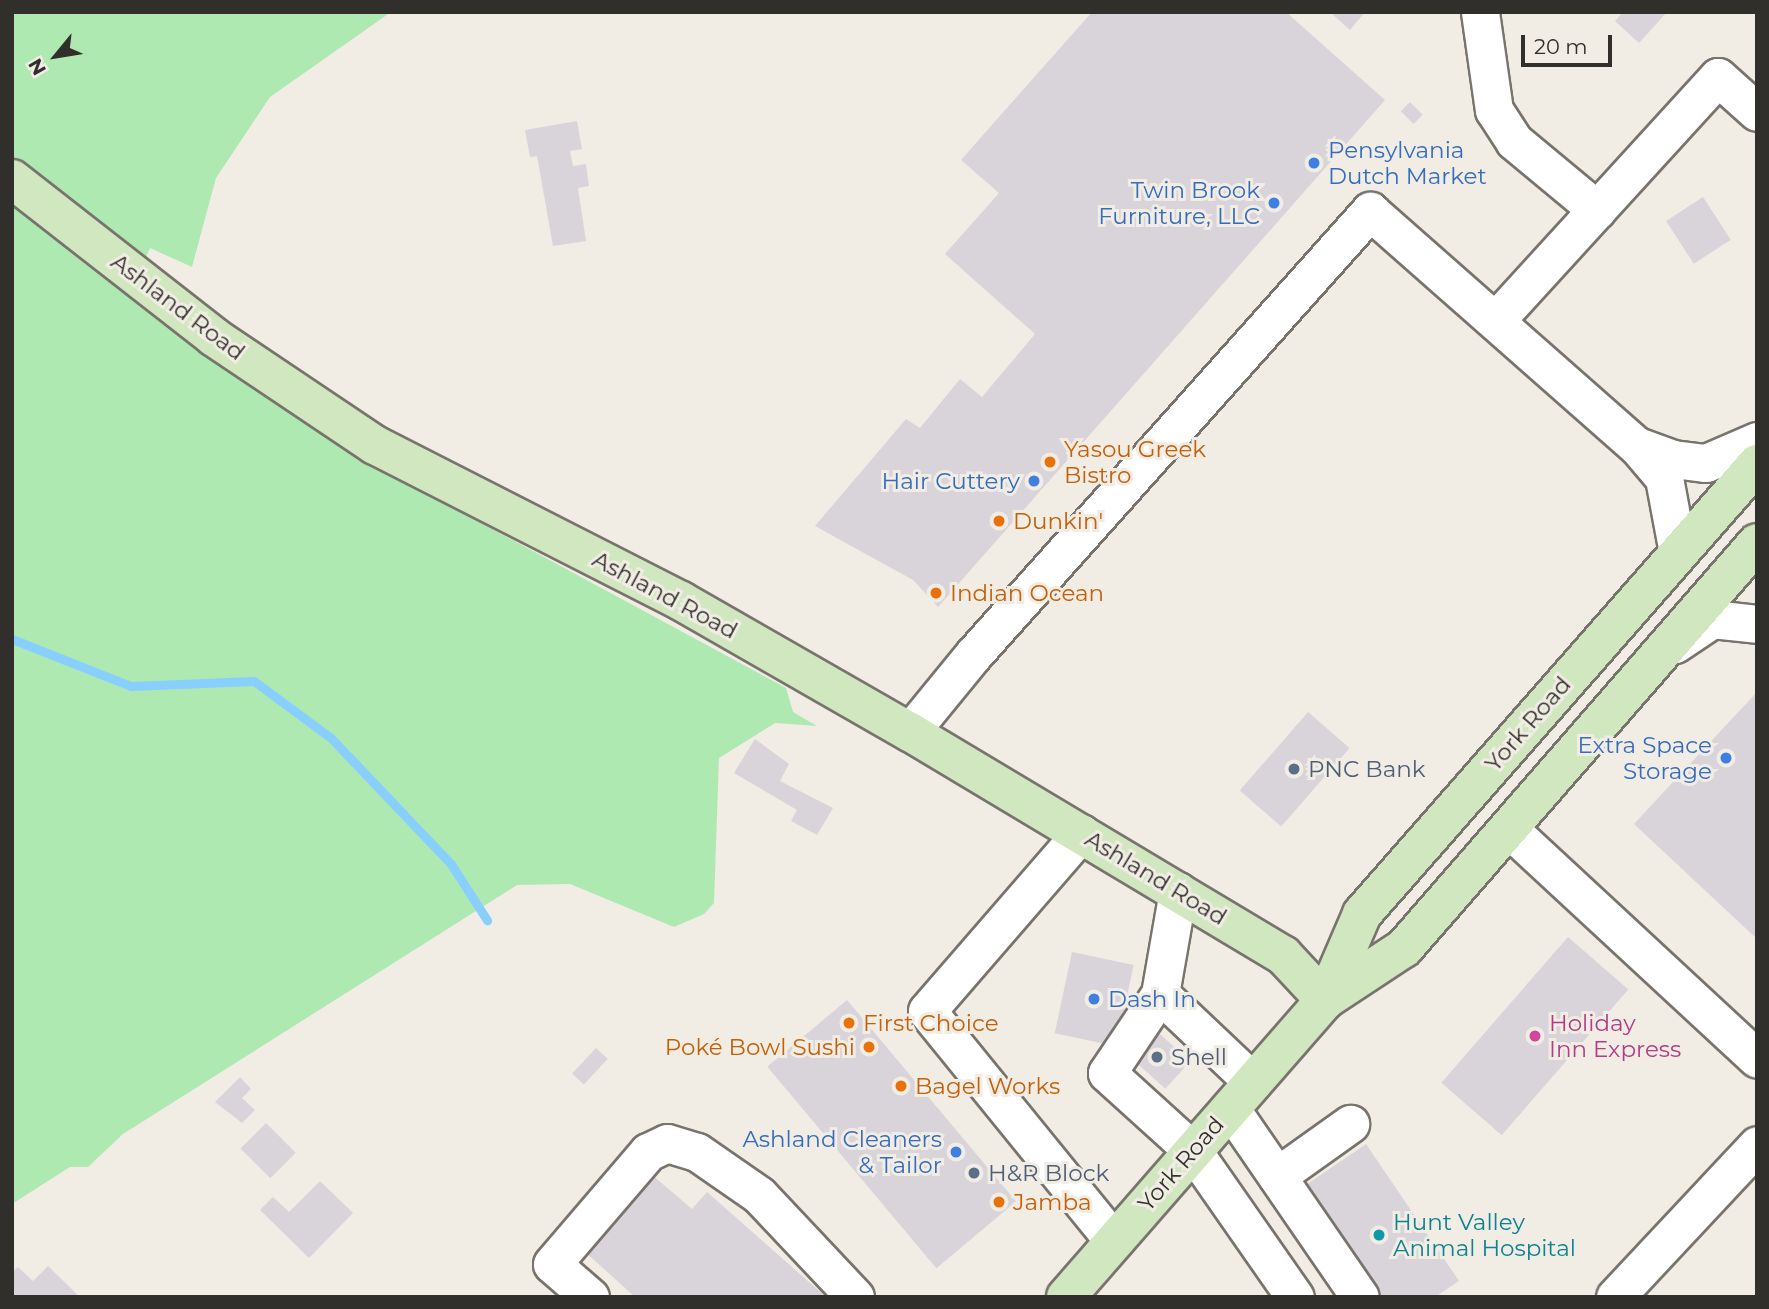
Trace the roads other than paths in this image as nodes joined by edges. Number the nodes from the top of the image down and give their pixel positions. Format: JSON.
{"nodes":[{"id":1,"x":1480,"y":12,"type":"edge"},
{"id":2,"x":1757,"y":112,"type":"edge"},
{"id":3,"x":12,"y":179,"type":"edge"},
{"id":4,"x":1597,"y":210,"type":"junction"},
{"id":5,"x":1496,"y":320,"type":"junction"},
{"id":6,"x":1757,"y":441,"type":"edge"},
{"id":7,"x":1637,"y":446,"type":"junction"},
{"id":8,"x":1757,"y":464,"type":"edge"},
{"id":9,"x":1757,"y":543,"type":"edge"},
{"id":10,"x":1678,"y":553,"type":"junction"},
{"id":11,"x":1757,"y":558,"type":"edge"},
{"id":12,"x":1757,"y":582,"type":"edge"},
{"id":13,"x":1757,"y":624,"type":"edge"},
{"id":14,"x":1660,"y":654,"type":"junction"},
{"id":15,"x":911,"y":733,"type":"junction"},
{"id":16,"x":1509,"y":829,"type":"junction"},
{"id":17,"x":1081,"y":833,"type":"junction"},
{"id":18,"x":1178,"y":891,"type":"junction"},
{"id":19,"x":1160,"y":994,"type":"junction"},
{"id":20,"x":1325,"y":1000,"type":"junction"},
{"id":21,"x":1757,"y":1059,"type":"edge"},
{"id":22,"x":1242,"y":1095,"type":"junction"},
{"id":23,"x":1350,"y":1124,"type":"dead end"},
{"id":24,"x":1757,"y":1145,"type":"edge"},
{"id":25,"x":1193,"y":1151,"type":"junction"},
{"id":26,"x":1277,"y":1176,"type":"junction"},
{"id":27,"x":1114,"y":1241,"type":"junction"},
{"id":28,"x":590,"y":1297,"type":"edge"},
{"id":29,"x":855,"y":1297,"type":"edge"},
{"id":30,"x":1066,"y":1297,"type":"edge"},
{"id":31,"x":1294,"y":1297,"type":"edge"},
{"id":32,"x":1360,"y":1297,"type":"edge"},
{"id":33,"x":1615,"y":1297,"type":"edge"}],
"edges":[{"from":1,"to":4,"type":"street"},
{"from":2,"to":4,"type":"street"},
{"from":3,"to":15,"type":"main road","name":"Ashland Road"},
{"from":4,"to":5,"type":"street"},
{"from":5,"to":7,"type":"street"},
{"from":5,"to":15,"type":"street"},
{"from":6,"to":7,"type":"street"},
{"from":7,"to":10,"type":"street"},
{"from":8,"to":10,"type":"main road","name":"York Road"},
{"from":9,"to":14,"type":"main road","name":"York Road"},
{"from":10,"to":20,"type":"main road","name":"York Road"},
{"from":11,"to":12,"type":"street"},
{"from":13,"to":14,"type":"street"},
{"from":14,"to":16,"type":"main road","name":"York Road"},
{"from":15,"to":17,"type":"main road","name":"Ashland Road"},
{"from":16,"to":20,"type":"main road","name":"York Road"},
{"from":16,"to":21,"type":"street"},
{"from":17,"to":18,"type":"main road","name":"Ashland Road"},
{"from":17,"to":27,"type":"street"},
{"from":18,"to":19,"type":"street"},
{"from":18,"to":20,"type":"main road","name":"Ashland Road"},
{"from":19,"to":22,"type":"street"},
{"from":19,"to":25,"type":"street"},
{"from":20,"to":22,"type":"main road","name":"York Road"},
{"from":22,"to":25,"type":"main road","name":"York Road"},
{"from":22,"to":26,"type":"street"},
{"from":23,"to":26,"type":"street"},
{"from":24,"to":33,"type":"street"},
{"from":25,"to":27,"type":"main road","name":"York Road"},
{"from":25,"to":31,"type":"street"},
{"from":26,"to":32,"type":"street"},
{"from":27,"to":30,"type":"main road","name":"York Road"},
{"from":28,"to":29,"type":"street"}]}
